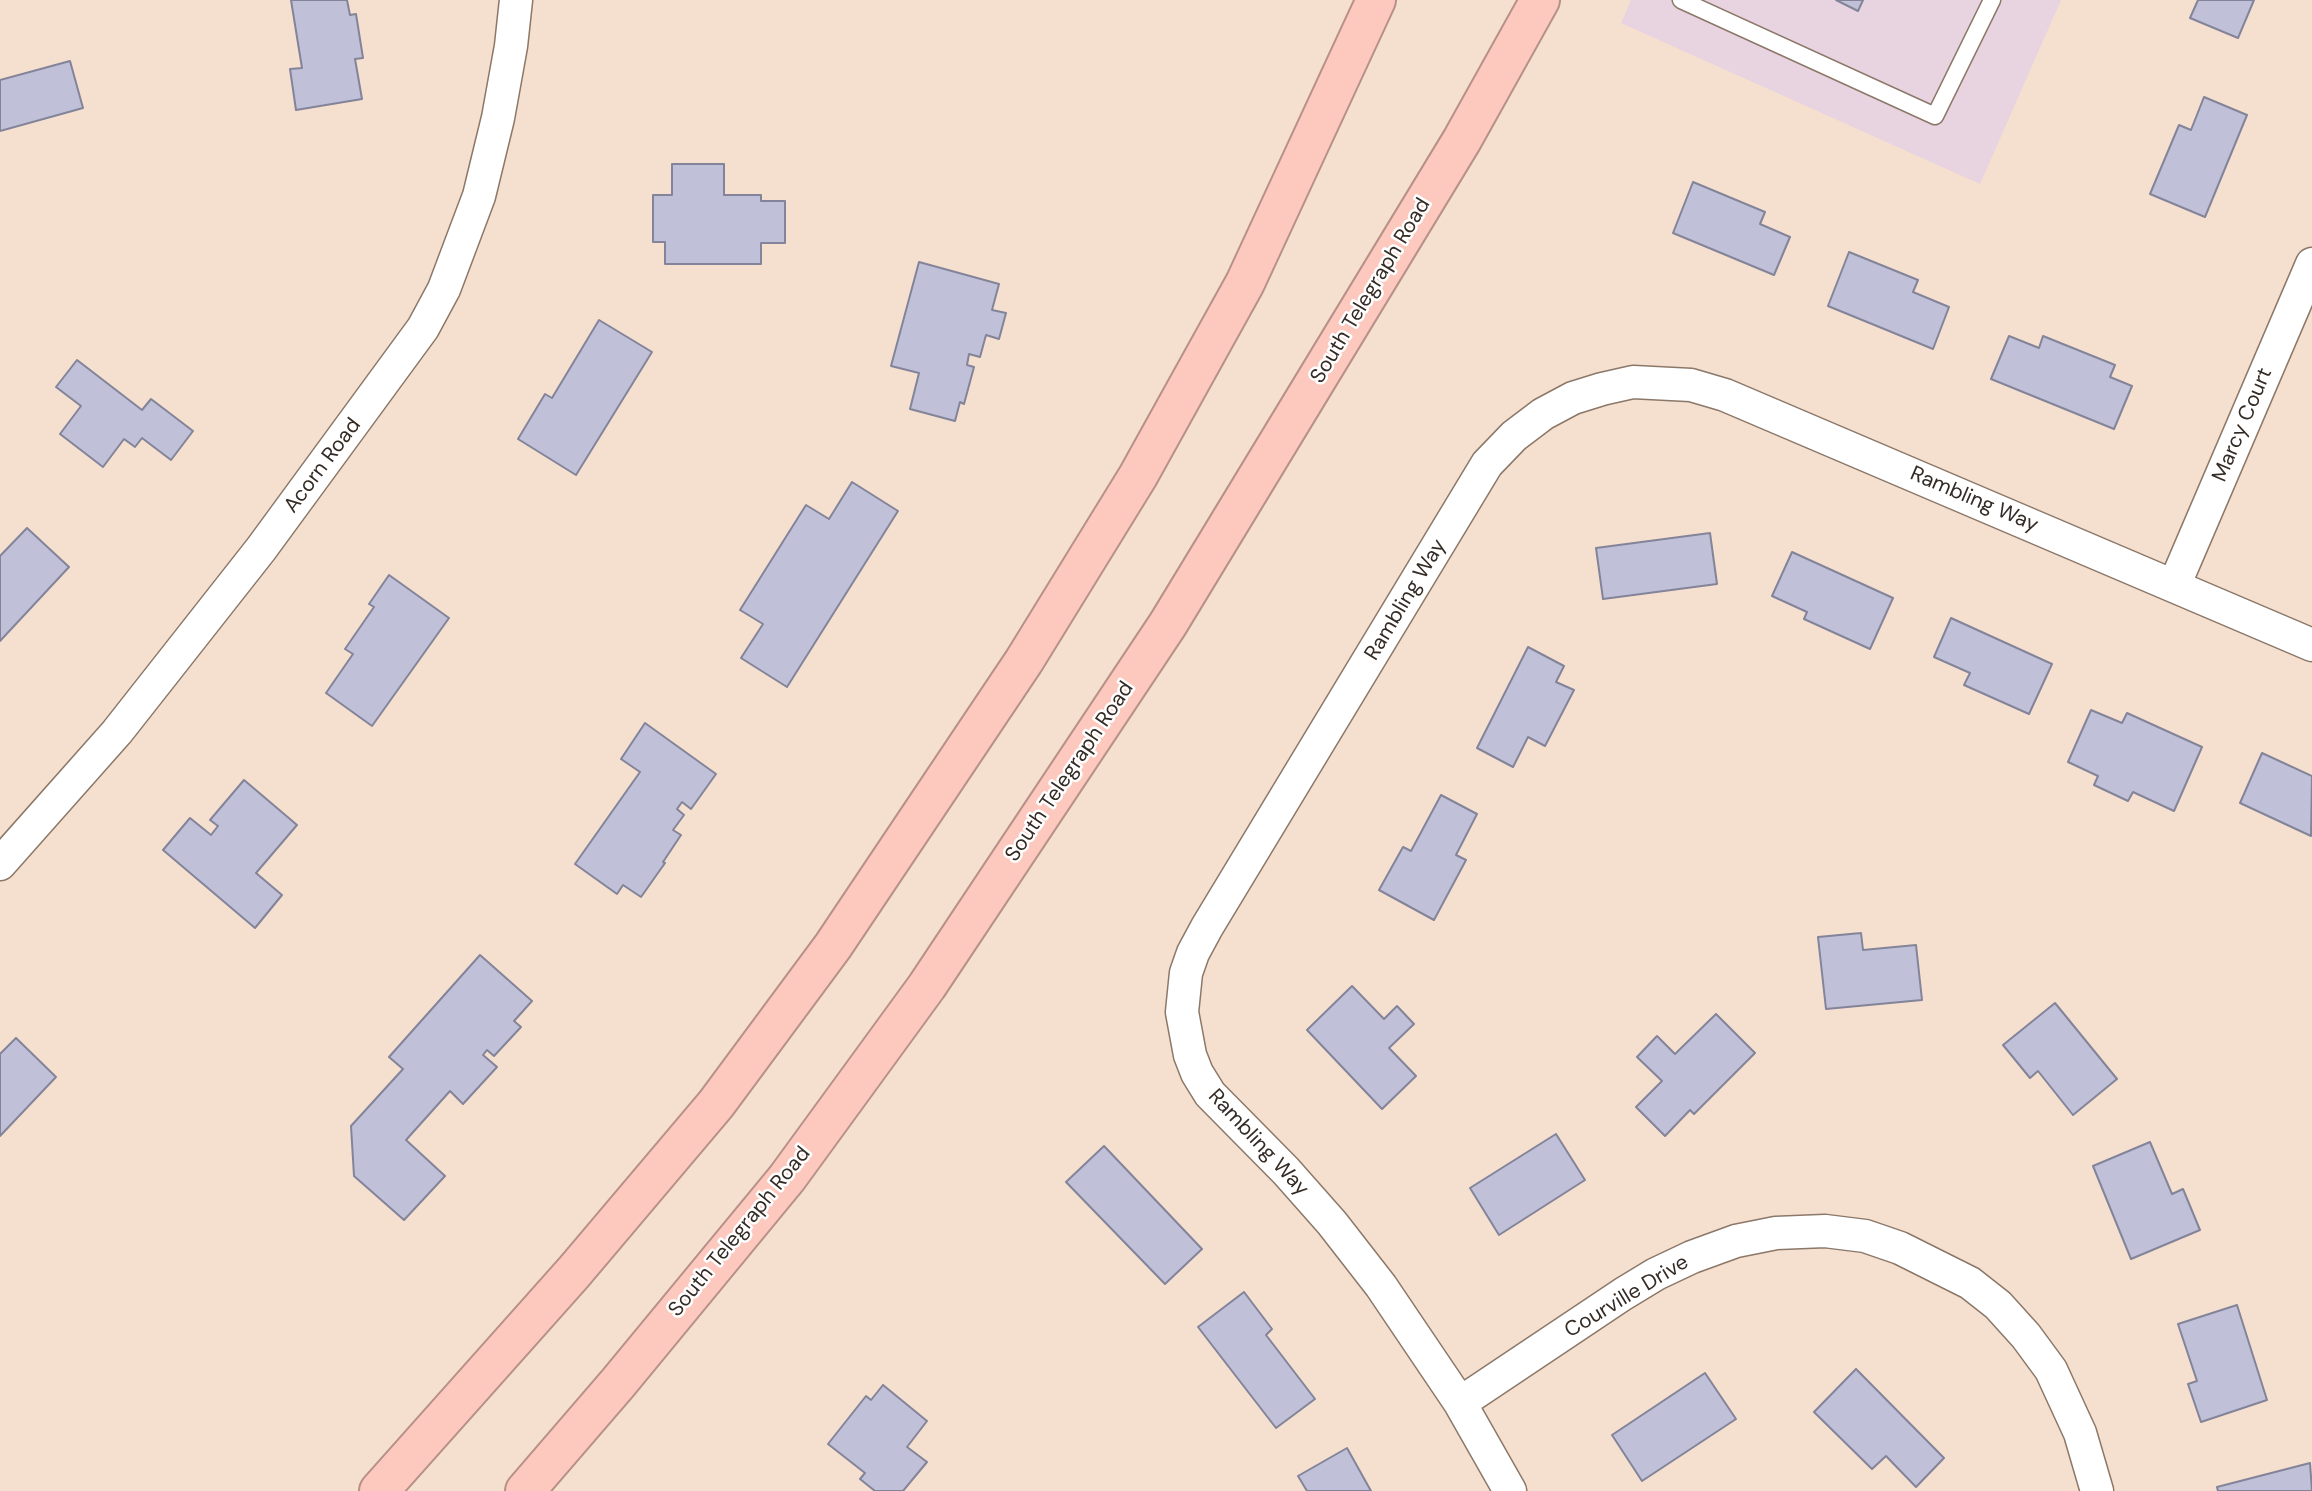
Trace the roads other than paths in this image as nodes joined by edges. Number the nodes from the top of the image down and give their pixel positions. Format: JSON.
{"nodes":[{"id":1,"x":516,"y":0,"type":"edge"},
{"id":2,"x":1376,"y":0,"type":"edge"},
{"id":3,"x":1540,"y":0,"type":"edge"},
{"id":4,"x":1681,"y":0,"type":"edge"},
{"id":5,"x":1992,"y":0,"type":"edge"},
{"id":6,"x":2312,"y":264,"type":"edge"},
{"id":7,"x":2175,"y":586,"type":"junction"},
{"id":8,"x":2312,"y":645,"type":"edge"},
{"id":9,"x":0,"y":864,"type":"edge"},
{"id":10,"x":1460,"y":1403,"type":"junction"},
{"id":11,"x":379,"y":1491,"type":"edge"},
{"id":12,"x":525,"y":1491,"type":"edge"},
{"id":13,"x":1510,"y":1491,"type":"edge"},
{"id":14,"x":2097,"y":1491,"type":"edge"}],
"edges":[{"from":1,"to":9,"type":"street","name":"Acorn Road"},
{"from":2,"to":11,"type":"highway"},
{"from":3,"to":12,"type":"highway","name":"South Telegraph Road"},
{"from":4,"to":5,"type":"lane"},
{"from":6,"to":7,"type":"street","name":"Marcy Court"},
{"from":7,"to":8,"type":"street","name":"Rambling Way"},
{"from":7,"to":10,"type":"street","name":"Rambling Way"},
{"from":10,"to":13,"type":"street","name":"Rambling Way"},
{"from":10,"to":14,"type":"street","name":"Courville Drive"}]}
